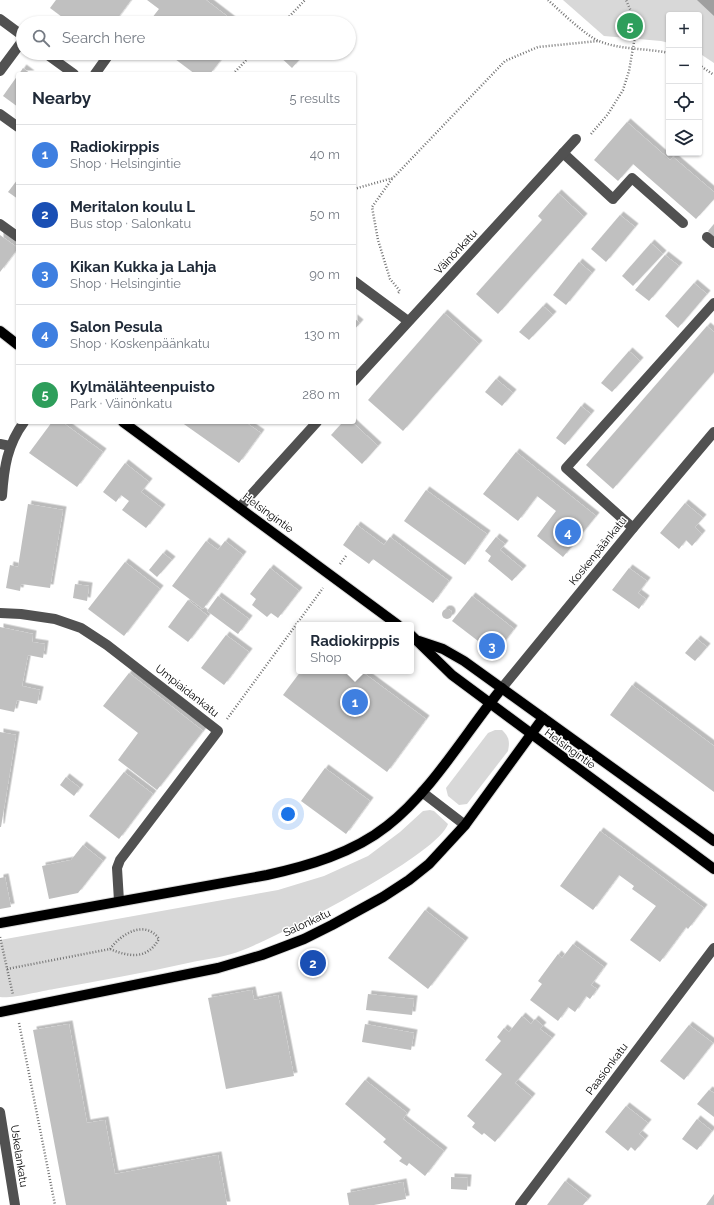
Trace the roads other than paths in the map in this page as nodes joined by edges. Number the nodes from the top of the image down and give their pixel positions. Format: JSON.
{"nodes":[{"id":1,"x":0,"y":19,"type":"edge"},
{"id":2,"x":16,"y":31,"type":"edge"},
{"id":3,"x":16,"y":49,"type":"edge"},
{"id":4,"x":55,"y":60,"type":"edge"},
{"id":5,"x":105,"y":60,"type":"edge"},
{"id":6,"x":0,"y":71,"type":"edge"},
{"id":7,"x":71,"y":72,"type":"edge"},
{"id":8,"x":96,"y":72,"type":"edge"},
{"id":9,"x":0,"y":114,"type":"edge"},
{"id":10,"x":16,"y":126,"type":"edge"},
{"id":11,"x":576,"y":139,"type":"road end"},
{"id":12,"x":563,"y":153,"type":"junction"},
{"id":13,"x":683,"y":223,"type":"dead end"},
{"id":14,"x":0,"y":224,"type":"edge"},
{"id":15,"x":16,"y":236,"type":"edge"},
{"id":16,"x":356,"y":281,"type":"edge"},
{"id":17,"x":714,"y":303,"type":"edge"},
{"id":18,"x":408,"y":321,"type":"junction"},
{"id":19,"x":0,"y":331,"type":"edge"},
{"id":20,"x":16,"y":343,"type":"edge"},
{"id":21,"x":356,"y":379,"type":"edge"},
{"id":22,"x":22,"y":424,"type":"edge"},
{"id":23,"x":127,"y":424,"type":"edge"},
{"id":24,"x":315,"y":424,"type":"edge"},
{"id":25,"x":714,"y":432,"type":"edge"},
{"id":26,"x":5,"y":445,"type":"edge"},
{"id":27,"x":2,"y":496,"type":"dead end"},
{"id":28,"x":240,"y":507,"type":"junction"},
{"id":29,"x":633,"y":528,"type":"junction"},
{"id":30,"x":0,"y":613,"type":"edge"},
{"id":31,"x":394,"y":622,"type":"edge"},
{"id":32,"x":415,"y":638,"type":"edge"},
{"id":33,"x":502,"y":688,"type":"junction"},
{"id":34,"x":490,"y":704,"type":"junction"},
{"id":35,"x":543,"y":718,"type":"junction"},
{"id":36,"x":532,"y":735,"type":"junction"},
{"id":37,"x":422,"y":792,"type":"junction"},
{"id":38,"x":465,"y":825,"type":"junction"},
{"id":39,"x":714,"y":841,"type":"edge"},
{"id":40,"x":714,"y":869,"type":"edge"},
{"id":41,"x":119,"y":901,"type":"junction"},
{"id":42,"x":0,"y":923,"type":"edge"},
{"id":43,"x":714,"y":948,"type":"edge"},
{"id":44,"x":0,"y":1012,"type":"edge"},
{"id":45,"x":0,"y":1112,"type":"edge"},
{"id":46,"x":15,"y":1205,"type":"edge"},
{"id":47,"x":520,"y":1205,"type":"edge"}],
"edges":[{"from":1,"to":2,"type":"street"},
{"from":3,"to":6,"type":"street"},
{"from":4,"to":7,"type":"street"},
{"from":5,"to":8,"type":"street"},
{"from":9,"to":10,"type":"street"},
{"from":11,"to":12,"type":"street","name":"Väinönkatu"},
{"from":12,"to":13,"type":"street"},
{"from":12,"to":18,"type":"street","name":"Väinönkatu"},
{"from":14,"to":15,"type":"street"},
{"from":16,"to":18,"type":"street"},
{"from":17,"to":29,"type":"street"},
{"from":18,"to":21,"type":"street","name":"Väinönkatu"},
{"from":19,"to":20,"type":"main road"},
{"from":22,"to":26,"type":"street"},
{"from":23,"to":28,"type":"main road","name":"Helsingintie"},
{"from":24,"to":28,"type":"street"},
{"from":25,"to":29,"type":"street","name":"Koskenpäänkatu"},
{"from":26,"to":27,"type":"street"},
{"from":28,"to":31,"type":"main road","name":"Helsingintie"},
{"from":29,"to":33,"type":"street","name":"Koskenpäänkatu"},
{"from":30,"to":41,"type":"street","name":"Umpiaidankatu"},
{"from":32,"to":33,"type":"main road","name":"Helsingintie"},
{"from":32,"to":34,"type":"main road","name":"Helsingintie"},
{"from":33,"to":34,"type":"main road"},
{"from":33,"to":35,"type":"main road","name":"Helsingintie"},
{"from":34,"to":36,"type":"main road","name":"Helsingintie"},
{"from":34,"to":37,"type":"main road"},
{"from":35,"to":36,"type":"main road","name":"Salonkatu"},
{"from":35,"to":39,"type":"main road","name":"Helsingintie"},
{"from":36,"to":38,"type":"main road","name":"Salonkatu"},
{"from":36,"to":40,"type":"main road","name":"Helsingintie"},
{"from":37,"to":38,"type":"street"},
{"from":37,"to":41,"type":"main road"},
{"from":38,"to":44,"type":"main road","name":"Salonkatu"},
{"from":41,"to":42,"type":"main road"},
{"from":43,"to":47,"type":"street","name":"Paasionkatu"},
{"from":45,"to":46,"type":"street","name":"Uskelankatu"}]}
